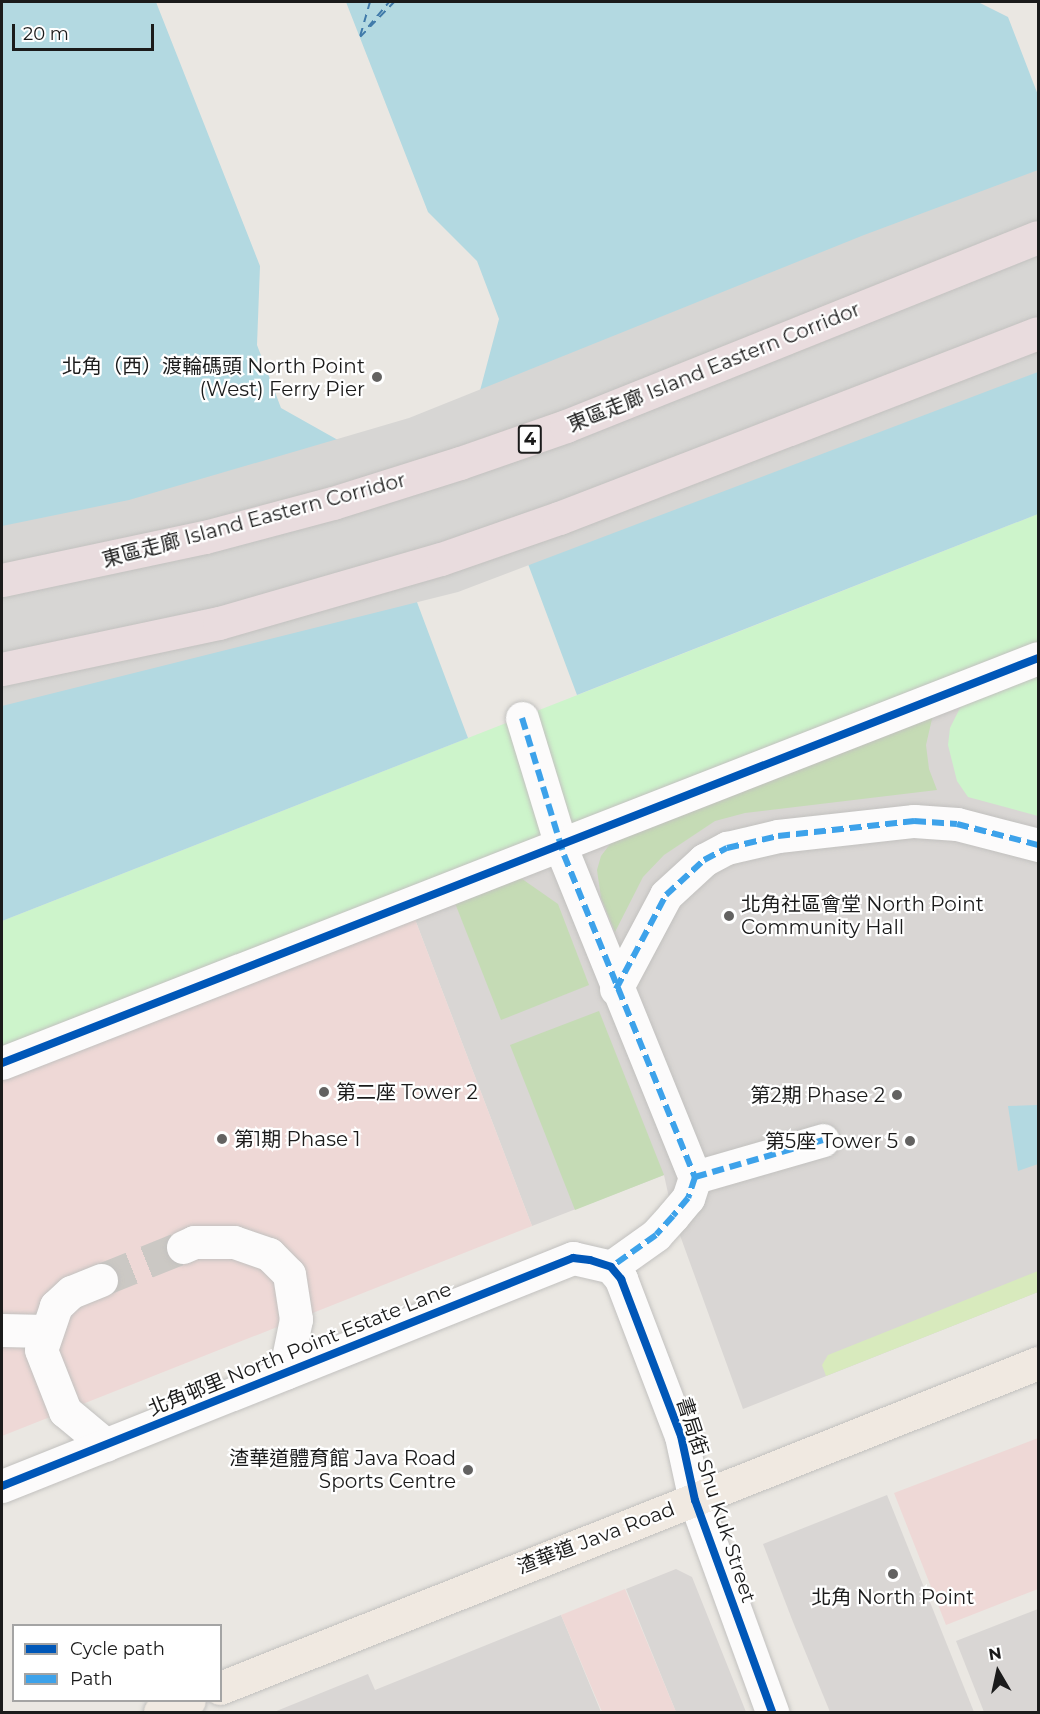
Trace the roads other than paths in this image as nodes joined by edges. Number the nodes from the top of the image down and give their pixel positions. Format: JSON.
{"nodes":[{"id":1,"x":1038,"y":237,"type":"edge"},
{"id":2,"x":1038,"y":333,"type":"edge"},
{"id":3,"x":2,"y":580,"type":"edge"},
{"id":4,"x":1038,"y":658,"type":"edge"},
{"id":5,"x":2,"y":669,"type":"edge"},
{"id":6,"x":522,"y":718,"type":"dead end"},
{"id":7,"x":560,"y":844,"type":"junction"},
{"id":8,"x":1038,"y":845,"type":"edge"},
{"id":9,"x":616,"y":989,"type":"junction"},
{"id":10,"x":2,"y":1063,"type":"edge"},
{"id":11,"x":823,"y":1140,"type":"dead end"},
{"id":12,"x":696,"y":1177,"type":"junction"},
{"id":13,"x":183,"y":1246,"type":"tunnel mouth"},
{"id":14,"x":612,"y":1267,"type":"junction"},
{"id":15,"x":101,"y":1280,"type":"tunnel mouth"},
{"id":16,"x":2,"y":1330,"type":"edge"},
{"id":17,"x":46,"y":1330,"type":"junction"},
{"id":18,"x":1038,"y":1363,"type":"edge"},
{"id":19,"x":285,"y":1373,"type":"junction"},
{"id":20,"x":106,"y":1445,"type":"junction"},
{"id":21,"x":2,"y":1486,"type":"edge"},
{"id":22,"x":695,"y":1500,"type":"junction"},
{"id":23,"x":222,"y":1687,"type":"edge"},
{"id":24,"x":187,"y":1702,"type":"edge"},
{"id":25,"x":160,"y":1713,"type":"edge"},
{"id":26,"x":772,"y":1713,"type":"edge"}],
"edges":[{"from":1,"to":3,"type":"highway","name":"東區走廊 Island Eastern Corridor","number":"4"},
{"from":2,"to":5,"type":"highway"},
{"from":4,"to":7,"type":"street"},
{"from":6,"to":7,"type":"street"},
{"from":7,"to":9,"type":"street"},
{"from":7,"to":10,"type":"street"},
{"from":8,"to":9,"type":"street"},
{"from":9,"to":12,"type":"street"},
{"from":11,"to":12,"type":"street"},
{"from":12,"to":14,"type":"street"},
{"from":13,"to":19,"type":"street"},
{"from":14,"to":19,"type":"street","name":"北角邨里 North Point Estate Lane"},
{"from":14,"to":22,"type":"street","name":"書局街 Shu Kuk Street"},
{"from":15,"to":17,"type":"street"},
{"from":16,"to":17,"type":"street"},
{"from":17,"to":20,"type":"street"},
{"from":18,"to":22,"type":"main road","name":"渣華道 Java Road"},
{"from":19,"to":20,"type":"street","name":"北角邨里 North Point Estate Lane"},
{"from":20,"to":21,"type":"street","name":"北角邨里 North Point Estate Lane"},
{"from":22,"to":23,"type":"main road","name":"渣華道 Java Road"},
{"from":22,"to":26,"type":"street","name":"書局街 Shu Kuk Street"},
{"from":24,"to":25,"type":"main road"}]}
